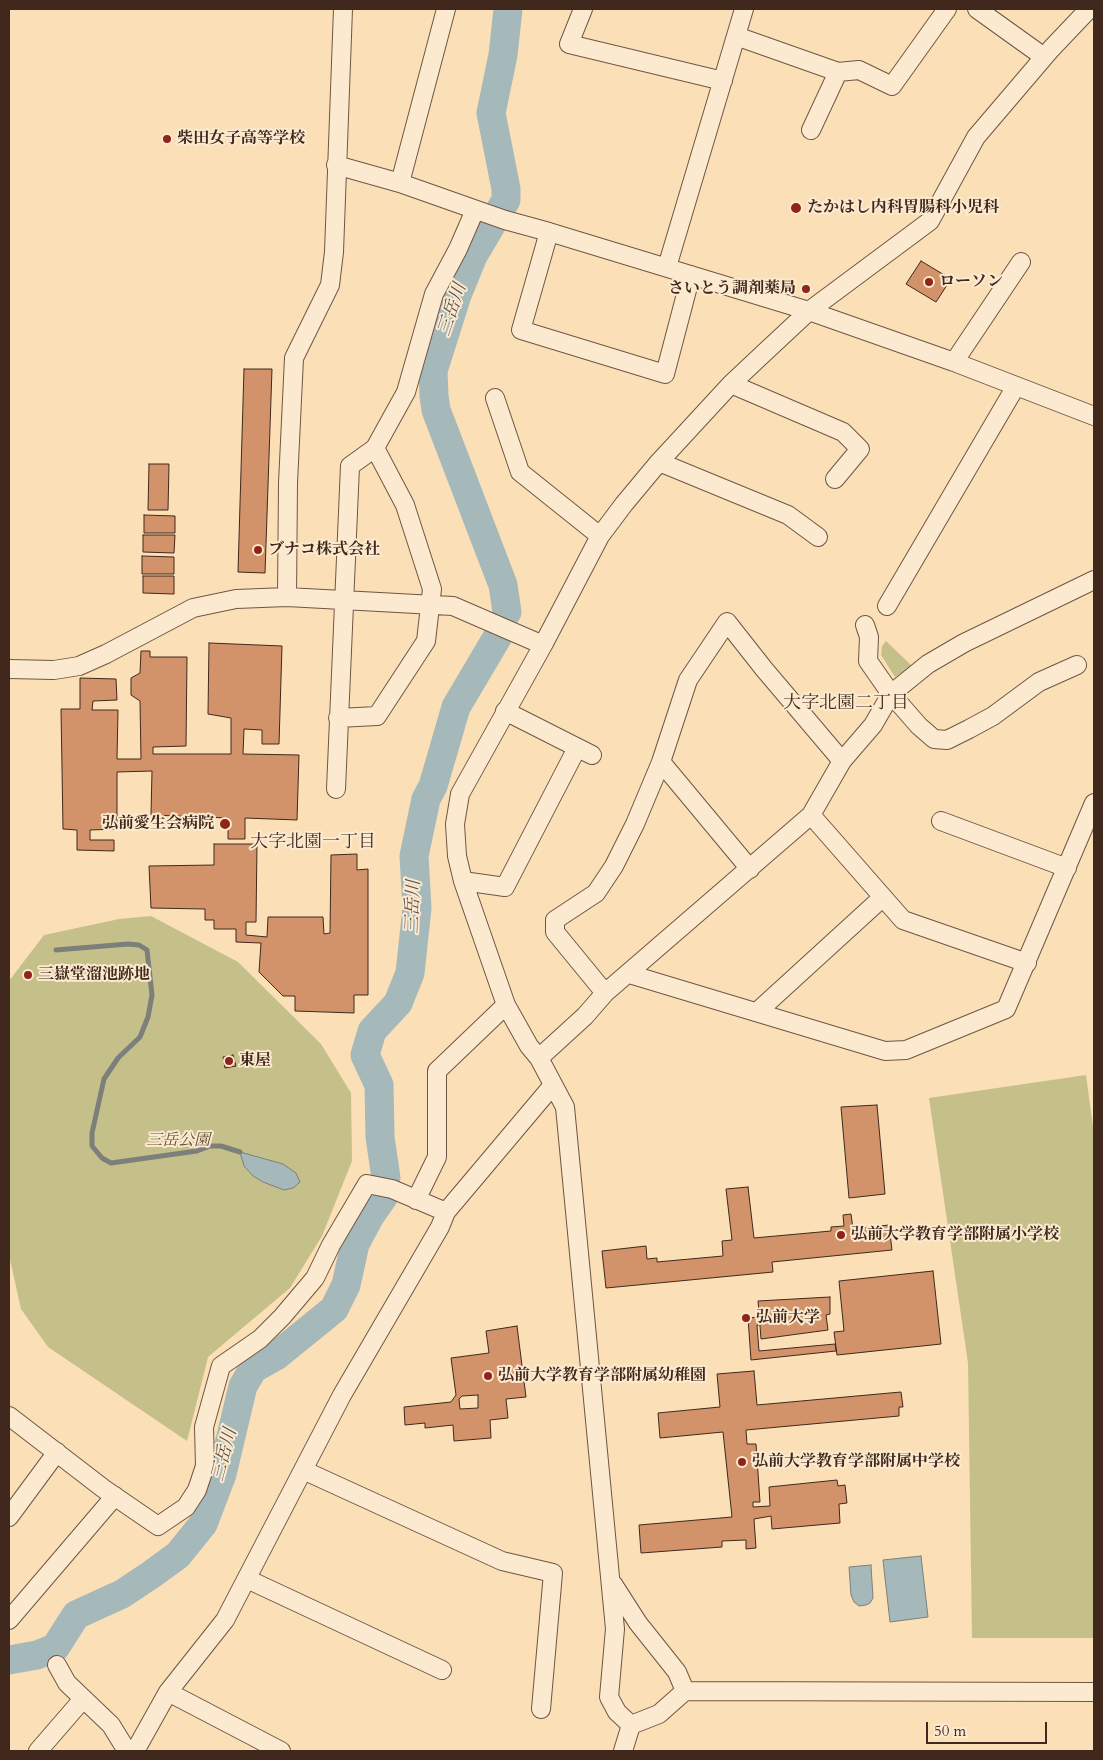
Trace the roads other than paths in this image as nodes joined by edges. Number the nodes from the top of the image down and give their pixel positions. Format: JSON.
{"nodes":[{"id":1,"x":343,"y":9,"type":"edge"},
{"id":2,"x":446,"y":9,"type":"edge"},
{"id":3,"x":583,"y":9,"type":"edge"},
{"id":4,"x":744,"y":9,"type":"edge"},
{"id":5,"x":947,"y":9,"type":"edge"},
{"id":6,"x":977,"y":9,"type":"edge"},
{"id":7,"x":1089,"y":9,"type":"edge"},
{"id":8,"x":736,"y":36,"type":"junction"},
{"id":9,"x":1044,"y":57,"type":"junction"},
{"id":10,"x":838,"y":72,"type":"junction"},
{"id":11,"x":723,"y":81,"type":"junction"},
{"id":12,"x":812,"y":130,"type":"dead end"},
{"id":13,"x":336,"y":165,"type":"junction"},
{"id":14,"x":400,"y":183,"type":"junction"},
{"id":15,"x":490,"y":215,"type":"junction"},
{"id":16,"x":549,"y":232,"type":"junction"},
{"id":17,"x":1021,"y":262,"type":"dead end"},
{"id":18,"x":667,"y":267,"type":"junction"},
{"id":19,"x":691,"y":275,"type":"junction"},
{"id":20,"x":809,"y":311,"type":"junction"},
{"id":21,"x":954,"y":362,"type":"junction"},
{"id":22,"x":731,"y":384,"type":"junction"},
{"id":23,"x":1016,"y":386,"type":"junction"},
{"id":24,"x":495,"y":398,"type":"dead end"},
{"id":25,"x":1094,"y":416,"type":"edge"},
{"id":26,"x":374,"y":448,"type":"junction"},
{"id":27,"x":659,"y":462,"type":"junction"},
{"id":28,"x":835,"y":479,"type":"dead end"},
{"id":29,"x":600,"y":536,"type":"junction"},
{"id":30,"x":818,"y":538,"type":"dead end"},
{"id":31,"x":1094,"y":580,"type":"edge"},
{"id":32,"x":287,"y":597,"type":"junction"},
{"id":33,"x":345,"y":600,"type":"junction"},
{"id":34,"x":429,"y":604,"type":"junction"},
{"id":35,"x":887,"y":606,"type":"dead end"},
{"id":36,"x":865,"y":625,"type":"dead end"},
{"id":37,"x":542,"y":645,"type":"junction"},
{"id":38,"x":1077,"y":665,"type":"dead end"},
{"id":39,"x":9,"y":669,"type":"edge"},
{"id":40,"x":891,"y":694,"type":"junction"},
{"id":41,"x":505,"y":711,"type":"junction"},
{"id":42,"x":338,"y":718,"type":"junction"},
{"id":43,"x":842,"y":761,"type":"junction"},
{"id":44,"x":661,"y":762,"type":"junction"},
{"id":45,"x":336,"y":789,"type":"dead end"},
{"id":46,"x":1094,"y":803,"type":"edge"},
{"id":47,"x":812,"y":815,"type":"junction"},
{"id":48,"x":941,"y":821,"type":"dead end"},
{"id":49,"x":750,"y":868,"type":"junction"},
{"id":50,"x":1067,"y":868,"type":"junction"},
{"id":51,"x":463,"y":881,"type":"junction"},
{"id":52,"x":883,"y":897,"type":"junction"},
{"id":53,"x":1027,"y":963,"type":"junction"},
{"id":54,"x":629,"y":974,"type":"junction"},
{"id":55,"x":605,"y":993,"type":"junction"},
{"id":56,"x":506,"y":1005,"type":"junction"},
{"id":57,"x":757,"y":1012,"type":"junction"},
{"id":58,"x":538,"y":1058,"type":"junction"},
{"id":59,"x":553,"y":1085,"type":"junction"},
{"id":60,"x":416,"y":1200,"type":"junction"},
{"id":61,"x":446,"y":1212,"type":"junction"},
{"id":62,"x":9,"y":1416,"type":"edge"},
{"id":63,"x":57,"y":1452,"type":"junction"},
{"id":64,"x":303,"y":1470,"type":"junction"},
{"id":65,"x":115,"y":1496,"type":"junction"},
{"id":66,"x":9,"y":1517,"type":"edge"},
{"id":67,"x":247,"y":1579,"type":"junction"},
{"id":68,"x":610,"y":1581,"type":"junction"},
{"id":69,"x":9,"y":1620,"type":"edge"},
{"id":70,"x":57,"y":1664,"type":"dead end"},
{"id":71,"x":442,"y":1670,"type":"dead end"},
{"id":72,"x":685,"y":1691,"type":"junction"},
{"id":73,"x":168,"y":1692,"type":"junction"},
{"id":74,"x":1094,"y":1692,"type":"edge"},
{"id":75,"x":84,"y":1699,"type":"junction"},
{"id":76,"x":541,"y":1709,"type":"dead end"},
{"id":77,"x":631,"y":1725,"type":"junction"},
{"id":78,"x":38,"y":1751,"type":"edge"},
{"id":79,"x":127,"y":1751,"type":"edge"},
{"id":80,"x":135,"y":1751,"type":"edge"},
{"id":81,"x":280,"y":1751,"type":"edge"},
{"id":82,"x":623,"y":1751,"type":"edge"}],
"edges":[{"from":1,"to":13,"type":"street"},
{"from":2,"to":14,"type":"street"},
{"from":3,"to":11,"type":"street"},
{"from":4,"to":8,"type":"street"},
{"from":5,"to":10,"type":"street"},
{"from":6,"to":9,"type":"street"},
{"from":7,"to":9,"type":"street"},
{"from":8,"to":10,"type":"street"},
{"from":8,"to":11,"type":"street"},
{"from":9,"to":20,"type":"street"},
{"from":10,"to":12,"type":"street"},
{"from":11,"to":18,"type":"street"},
{"from":13,"to":14,"type":"street"},
{"from":13,"to":32,"type":"street"},
{"from":14,"to":15,"type":"street"},
{"from":15,"to":16,"type":"street"},
{"from":15,"to":26,"type":"street"},
{"from":16,"to":18,"type":"street"},
{"from":16,"to":19,"type":"street"},
{"from":17,"to":21,"type":"street"},
{"from":18,"to":19,"type":"street"},
{"from":19,"to":20,"type":"street"},
{"from":20,"to":21,"type":"street"},
{"from":20,"to":22,"type":"street"},
{"from":21,"to":23,"type":"street"},
{"from":22,"to":27,"type":"street"},
{"from":22,"to":28,"type":"street"},
{"from":23,"to":25,"type":"street"},
{"from":23,"to":35,"type":"street"},
{"from":24,"to":29,"type":"street"},
{"from":26,"to":33,"type":"street"},
{"from":26,"to":34,"type":"street"},
{"from":27,"to":29,"type":"street"},
{"from":27,"to":30,"type":"street"},
{"from":29,"to":37,"type":"street"},
{"from":31,"to":40,"type":"street"},
{"from":32,"to":33,"type":"street"},
{"from":32,"to":39,"type":"street"},
{"from":33,"to":34,"type":"street"},
{"from":33,"to":42,"type":"street"},
{"from":34,"to":37,"type":"street"},
{"from":34,"to":42,"type":"street"},
{"from":36,"to":40,"type":"street"},
{"from":37,"to":41,"type":"street"},
{"from":38,"to":40,"type":"street"},
{"from":40,"to":43,"type":"street"},
{"from":41,"to":51,"type":"street"},
{"from":41,"to":51,"type":"street"},
{"from":42,"to":45,"type":"street"},
{"from":43,"to":44,"type":"street"},
{"from":43,"to":47,"type":"street"},
{"from":44,"to":49,"type":"street"},
{"from":44,"to":55,"type":"street"},
{"from":46,"to":50,"type":"street"},
{"from":47,"to":49,"type":"street"},
{"from":47,"to":52,"type":"street"},
{"from":48,"to":50,"type":"street"},
{"from":49,"to":54,"type":"street"},
{"from":50,"to":53,"type":"street"},
{"from":51,"to":56,"type":"street"},
{"from":52,"to":53,"type":"street"},
{"from":52,"to":57,"type":"street"},
{"from":53,"to":57,"type":"street"},
{"from":54,"to":55,"type":"street"},
{"from":54,"to":57,"type":"street"},
{"from":55,"to":58,"type":"street"},
{"from":56,"to":58,"type":"street"},
{"from":56,"to":60,"type":"street"},
{"from":58,"to":59,"type":"street"},
{"from":59,"to":61,"type":"street"},
{"from":59,"to":68,"type":"street"},
{"from":60,"to":61,"type":"street"},
{"from":60,"to":65,"type":"street"},
{"from":61,"to":64,"type":"street"},
{"from":62,"to":63,"type":"street"},
{"from":63,"to":65,"type":"street"},
{"from":63,"to":66,"type":"street"},
{"from":64,"to":67,"type":"street"},
{"from":64,"to":76,"type":"street"},
{"from":65,"to":69,"type":"street"},
{"from":67,"to":71,"type":"street"},
{"from":67,"to":73,"type":"street"},
{"from":68,"to":72,"type":"street"},
{"from":68,"to":77,"type":"street"},
{"from":70,"to":75,"type":"street"},
{"from":72,"to":74,"type":"street"},
{"from":72,"to":77,"type":"street"},
{"from":73,"to":80,"type":"street"},
{"from":73,"to":81,"type":"street"},
{"from":75,"to":78,"type":"street"},
{"from":75,"to":79,"type":"street"},
{"from":77,"to":82,"type":"street"}]}
